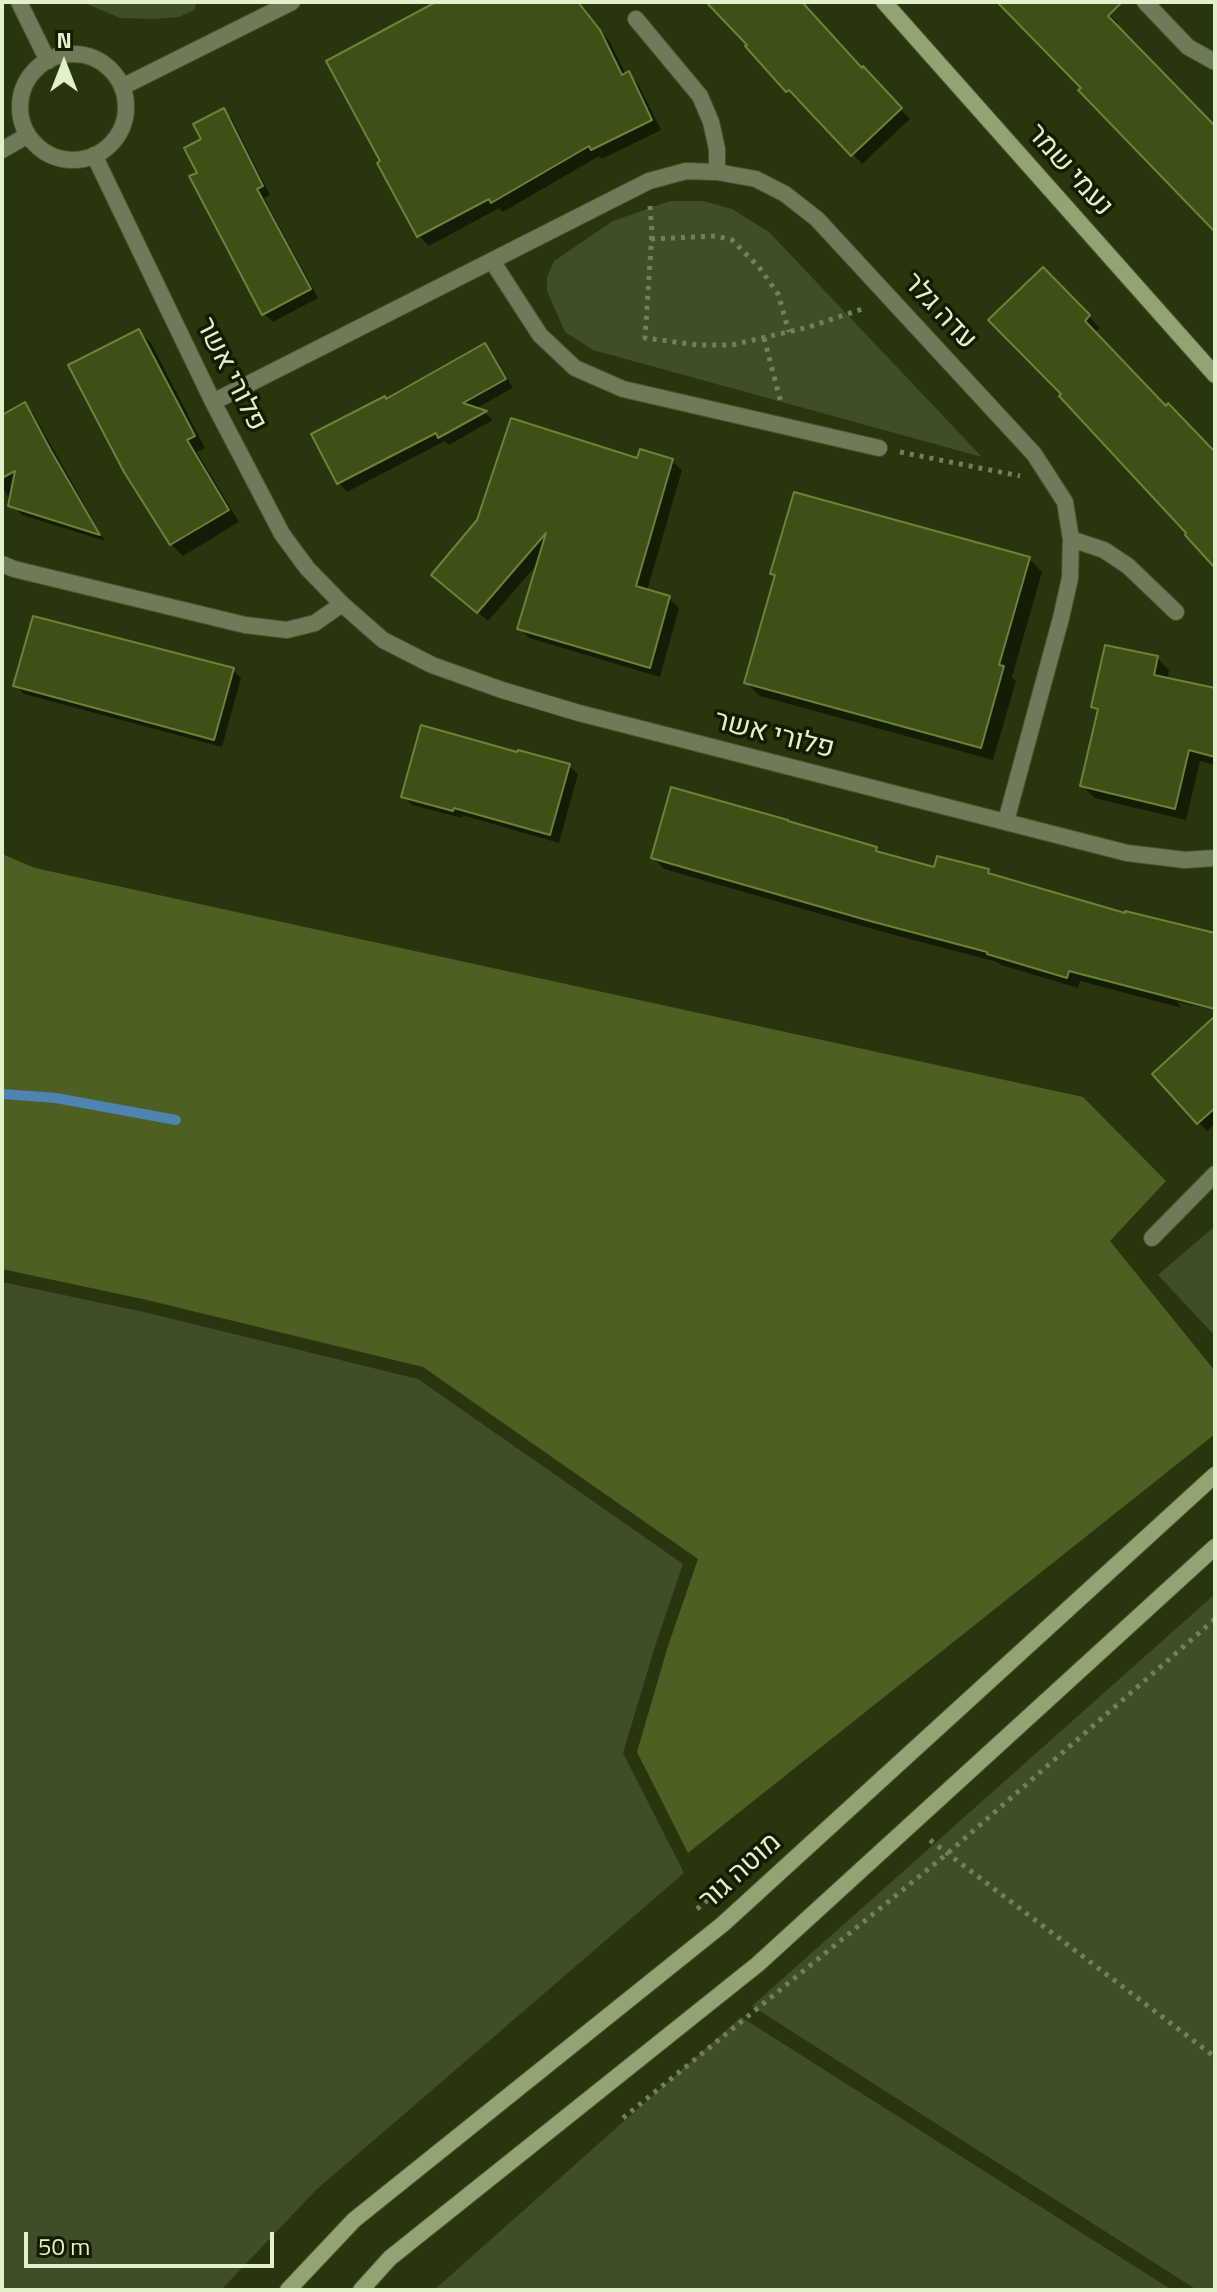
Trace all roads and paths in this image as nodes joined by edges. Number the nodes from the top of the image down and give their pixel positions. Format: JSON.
{"nodes":[{"id":1,"x":19,"y":2,"type":"edge"},
{"id":2,"x":292,"y":2,"type":"edge"},
{"id":3,"x":884,"y":2,"type":"edge"},
{"id":4,"x":1145,"y":2,"type":"edge"},
{"id":5,"x":636,"y":19,"type":"dead end"},
{"id":6,"x":48,"y":61,"type":"junction"},
{"id":7,"x":1215,"y":62,"type":"edge"},
{"id":8,"x":122,"y":87,"type":"junction"},
{"id":9,"x":28,"y":135,"type":"junction"},
{"id":10,"x":2,"y":150,"type":"edge"},
{"id":11,"x":94,"y":155,"type":"junction"},
{"id":12,"x":717,"y":172,"type":"junction"},
{"id":13,"x":649,"y":181,"type":"junction"},
{"id":14,"x":651,"y":239,"type":"junction"},
{"id":15,"x":492,"y":261,"type":"junction"},
{"id":16,"x":892,"y":299,"type":"junction"},
{"id":17,"x":789,"y":332,"type":"junction"},
{"id":18,"x":764,"y":338,"type":"junction"},
{"id":19,"x":1215,"y":375,"type":"edge"},
{"id":20,"x":213,"y":402,"type":"junction"},
{"id":21,"x":786,"y":427,"type":"junction"},
{"id":22,"x":879,"y":448,"type":"joint"},
{"id":23,"x":1052,"y":482,"type":"junction"},
{"id":24,"x":1071,"y":539,"type":"junction"},
{"id":25,"x":2,"y":564,"type":"edge"},
{"id":26,"x":342,"y":604,"type":"junction"},
{"id":27,"x":1176,"y":612,"type":"dead end"},
{"id":28,"x":1006,"y":821,"type":"junction"},
{"id":29,"x":1215,"y":858,"type":"edge"},
{"id":30,"x":1215,"y":1174,"type":"edge"},
{"id":31,"x":1152,"y":1238,"type":"dead end"},
{"id":32,"x":1215,"y":1475,"type":"edge"},
{"id":33,"x":1215,"y":1547,"type":"edge"},
{"id":34,"x":1215,"y":1619,"type":"edge"},
{"id":35,"x":910,"y":1825,"type":"junction"},
{"id":36,"x":948,"y":1853,"type":"junction"},
{"id":37,"x":1215,"y":2057,"type":"edge"},
{"id":38,"x":623,"y":2118,"type":"dead end"},
{"id":39,"x":288,"y":2290,"type":"edge"},
{"id":40,"x":361,"y":2290,"type":"edge"}],
"edges":[{"from":1,"to":6,"type":"street"},
{"from":2,"to":8,"type":"street"},
{"from":3,"to":19,"type":"street","name":"נעמי שמר"},
{"from":4,"to":7,"type":"street"},
{"from":5,"to":12,"type":"street"},
{"from":6,"to":8,"type":"street"},
{"from":6,"to":9,"type":"street"},
{"from":8,"to":11,"type":"street"},
{"from":9,"to":10,"type":"street"},
{"from":9,"to":11,"type":"street"},
{"from":11,"to":20,"type":"street","name":"פלורי אשר"},
{"from":12,"to":13,"type":"street","name":"עדה גלר"},
{"from":12,"to":16,"type":"street","name":"עדה גלר"},
{"from":13,"to":14,"type":"path"},
{"from":13,"to":15,"type":"street","name":"עדה גלר"},
{"from":14,"to":17,"type":"path"},
{"from":14,"to":18,"type":"path"},
{"from":15,"to":20,"type":"street","name":"עדה גלר"},
{"from":15,"to":21,"type":"street"},
{"from":16,"to":17,"type":"path"},
{"from":16,"to":23,"type":"street","name":"עדה גלר"},
{"from":17,"to":18,"type":"path"},
{"from":18,"to":21,"type":"path"},
{"from":20,"to":26,"type":"street","name":"פלורי אשר"},
{"from":21,"to":22,"type":"street"},
{"from":22,"to":23,"type":"path"},
{"from":23,"to":24,"type":"street","name":"עדה גלר"},
{"from":24,"to":27,"type":"street"},
{"from":24,"to":28,"type":"street","name":"עדה גלר"},
{"from":25,"to":26,"type":"street"},
{"from":26,"to":28,"type":"street","name":"פלורי אשר"},
{"from":28,"to":29,"type":"street","name":"פלורי אשר"},
{"from":30,"to":31,"type":"street"},
{"from":32,"to":39,"type":"street","name":"מוטה גור"},
{"from":33,"to":35,"type":"street"},
{"from":34,"to":36,"type":"path"},
{"from":35,"to":36,"type":"path"},
{"from":35,"to":40,"type":"street"},
{"from":36,"to":37,"type":"path"},
{"from":36,"to":38,"type":"path"}]}
